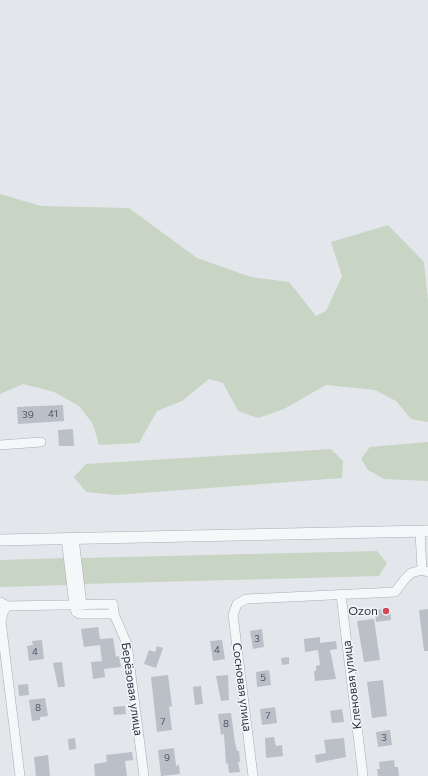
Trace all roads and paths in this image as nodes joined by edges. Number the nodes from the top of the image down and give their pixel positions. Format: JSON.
{"nodes":[{"id":1,"x":42,"y":442,"type":"dead end"},
{"id":2,"x":0,"y":445,"type":"edge"},
{"id":3,"x":424,"y":531,"type":"edge"},
{"id":4,"x":70,"y":538,"type":"junction"},
{"id":5,"x":0,"y":540,"type":"edge"},
{"id":6,"x":425,"y":571,"type":"edge"},
{"id":7,"x":341,"y":595,"type":"junction"},
{"id":8,"x":4,"y":604,"type":"edge"},
{"id":9,"x":78,"y":605,"type":"junction"},
{"id":10,"x":20,"y":776,"type":"edge"},
{"id":11,"x":144,"y":776,"type":"edge"},
{"id":12,"x":253,"y":776,"type":"edge"},
{"id":13,"x":363,"y":776,"type":"edge"}],
"edges":[{"from":1,"to":2,"type":"street"},
{"from":3,"to":4,"type":"street"},
{"from":3,"to":6,"type":"street"},
{"from":4,"to":5,"type":"street"},
{"from":4,"to":9,"type":"street"},
{"from":6,"to":7,"type":"street"},
{"from":7,"to":12,"type":"street","name":"Сосновая улица"},
{"from":7,"to":13,"type":"street","name":"Кленовая улица"},
{"from":8,"to":9,"type":"street"},
{"from":8,"to":10,"type":"street"},
{"from":9,"to":11,"type":"street","name":"Берёзовая улица"}]}
